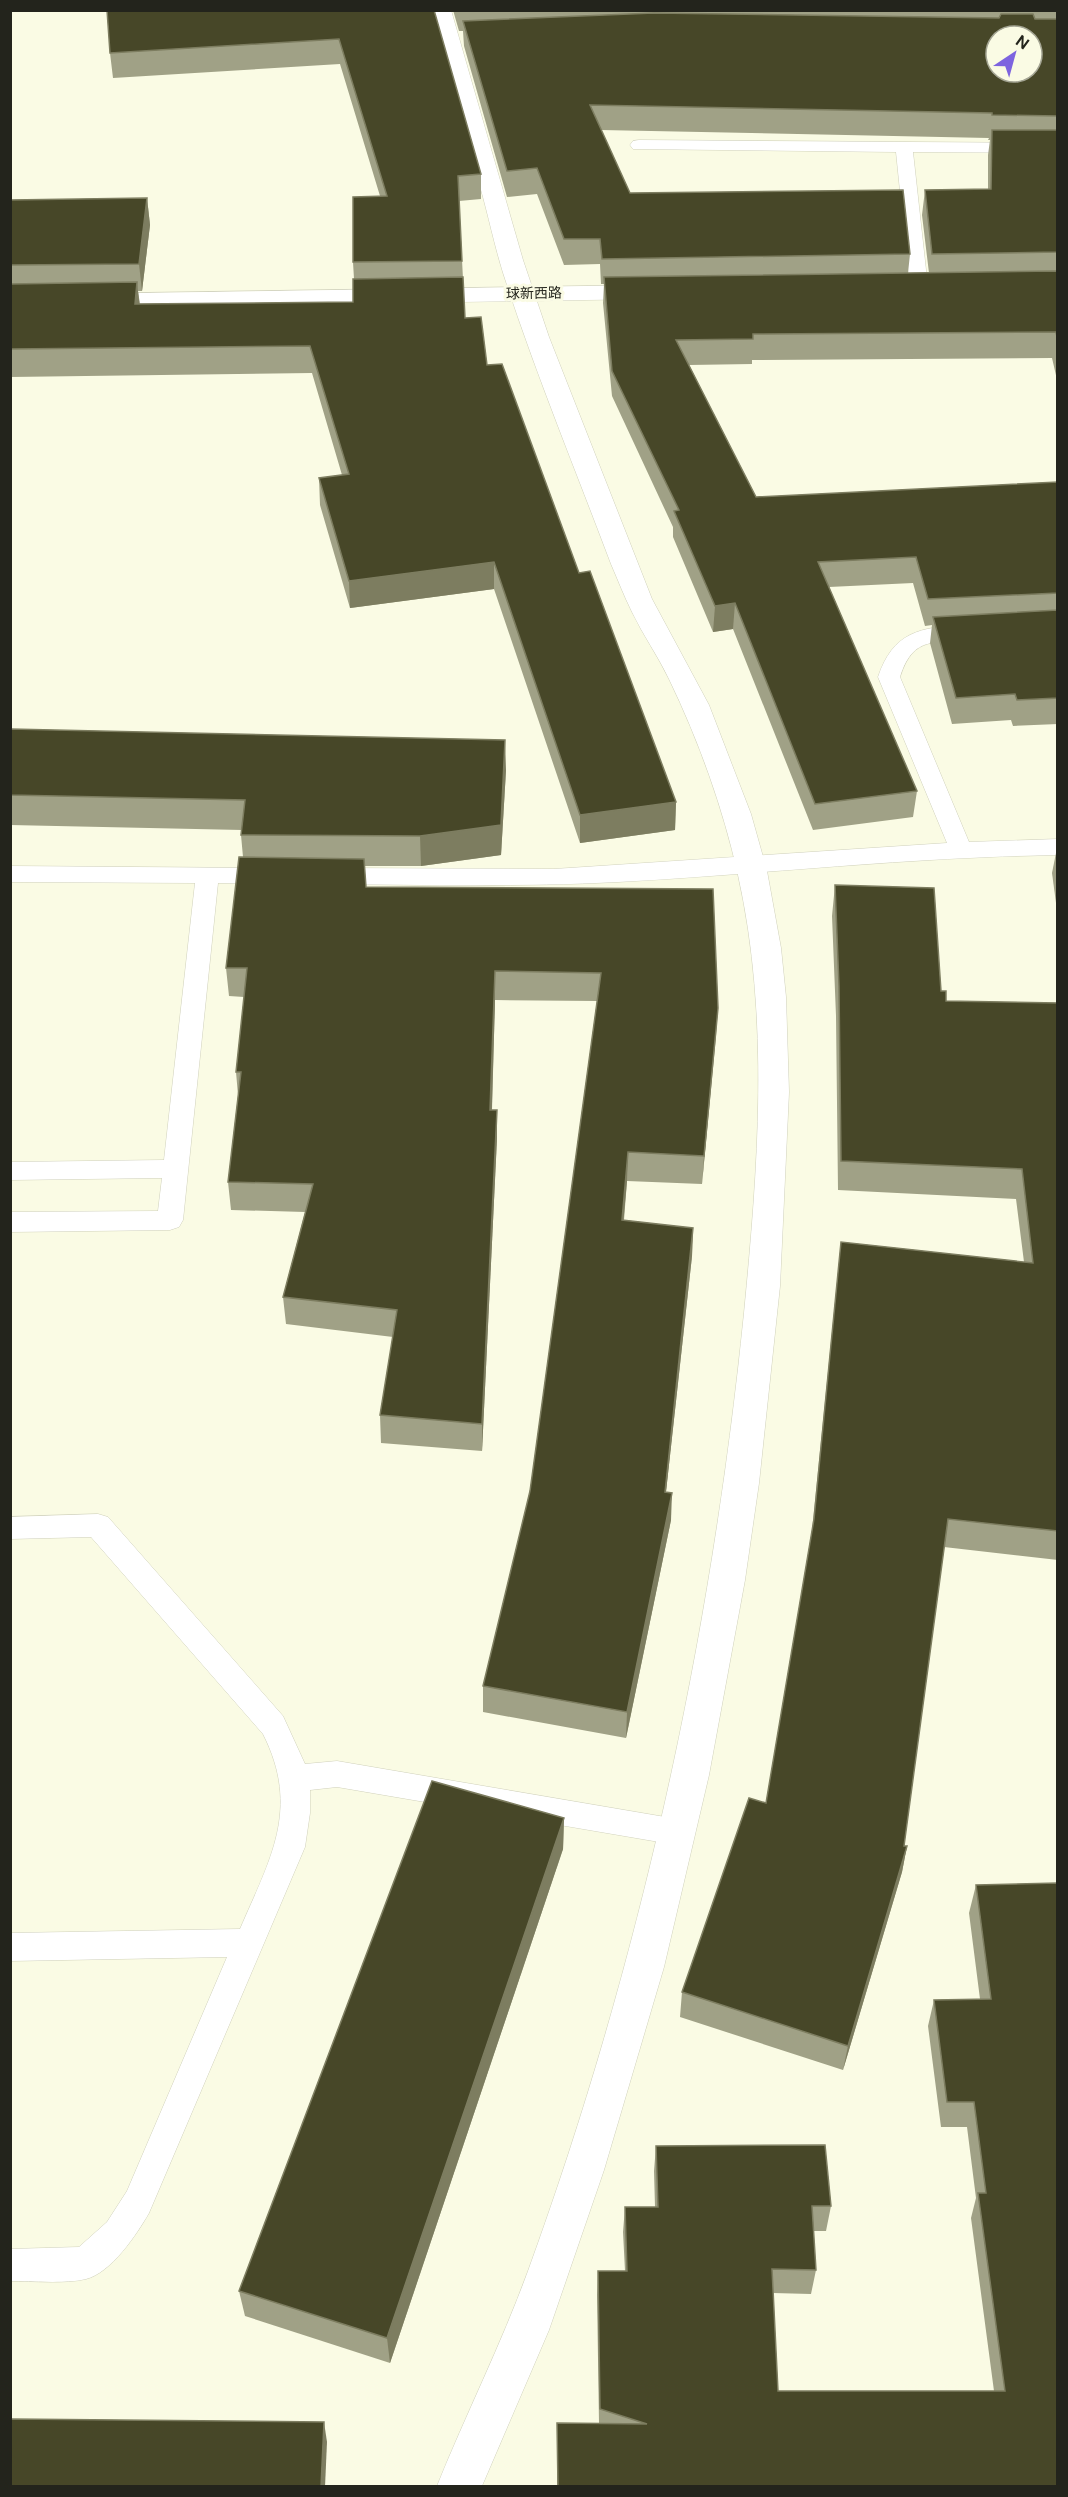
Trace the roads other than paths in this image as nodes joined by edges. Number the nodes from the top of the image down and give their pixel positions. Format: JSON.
{"nodes":[{"id":1,"x":440,"y":10,"type":"edge"},
{"id":2,"x":639,"y":145,"type":"dead end"},
{"id":3,"x":904,"y":147,"type":"junction"},
{"id":4,"x":1058,"y":148,"type":"edge"},
{"id":5,"x":919,"y":288,"type":"edge"},
{"id":6,"x":673,"y":291,"type":"edge"},
{"id":7,"x":521,"y":293,"type":"junction"},
{"id":8,"x":10,"y":302,"type":"edge"},
{"id":9,"x":987,"y":630,"type":"edge"},
{"id":10,"x":1058,"y":847,"type":"edge"},
{"id":11,"x":961,"y":849,"type":"junction"},
{"id":12,"x":750,"y":866,"type":"junction"},
{"id":13,"x":10,"y":874,"type":"edge"},
{"id":14,"x":207,"y":876,"type":"junction"},
{"id":15,"x":290,"y":876,"type":"edge"},
{"id":16,"x":314,"y":876,"type":"edge"},
{"id":17,"x":175,"y":1169,"type":"junction"},
{"id":18,"x":10,"y":1171,"type":"edge"},
{"id":19,"x":10,"y":1222,"type":"edge"},
{"id":20,"x":10,"y":1528,"type":"edge"},
{"id":21,"x":295,"y":1778,"type":"junction"},
{"id":22,"x":676,"y":1832,"type":"junction"},
{"id":23,"x":249,"y":1943,"type":"junction"},
{"id":24,"x":10,"y":1947,"type":"edge"},
{"id":25,"x":10,"y":2265,"type":"edge"},
{"id":26,"x":459,"y":2487,"type":"edge"}],
"edges":[{"from":1,"to":7,"type":"street"},
{"from":2,"to":3,"type":"lane"},
{"from":3,"to":4,"type":"lane"},
{"from":3,"to":5,"type":"lane"},
{"from":6,"to":7,"type":"street","name":"球新西路"},
{"from":7,"to":8,"type":"street","name":"球新西路"},
{"from":7,"to":12,"type":"street"},
{"from":9,"to":11,"type":"lane"},
{"from":10,"to":11,"type":"lane"},
{"from":11,"to":12,"type":"lane"},
{"from":12,"to":16,"type":"lane"},
{"from":12,"to":22,"type":"street"},
{"from":13,"to":14,"type":"lane"},
{"from":14,"to":15,"type":"lane"},
{"from":14,"to":17,"type":"lane"},
{"from":17,"to":18,"type":"lane"},
{"from":17,"to":19,"type":"lane"},
{"from":20,"to":21,"type":"lane"},
{"from":21,"to":22,"type":"lane"},
{"from":21,"to":23,"type":"lane"},
{"from":22,"to":26,"type":"street"},
{"from":23,"to":24,"type":"lane"},
{"from":23,"to":25,"type":"lane"}]}
